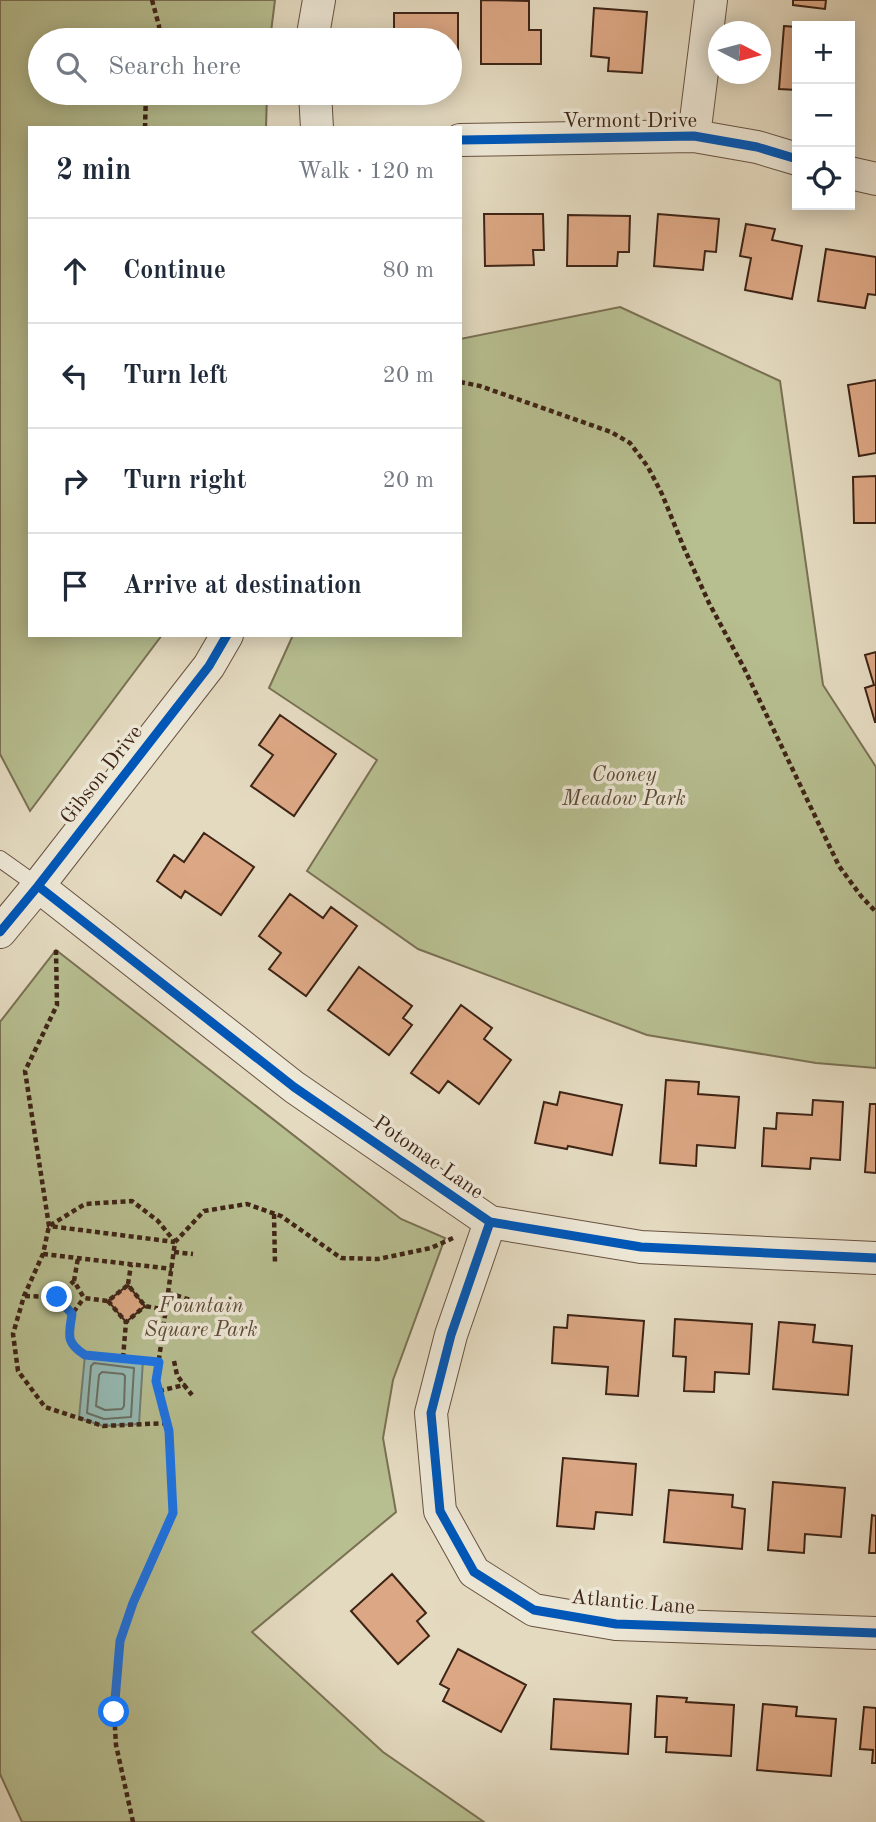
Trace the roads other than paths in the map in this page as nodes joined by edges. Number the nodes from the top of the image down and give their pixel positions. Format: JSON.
{"nodes":[{"id":1,"x":319,"y":0,"type":"edge"},
{"id":2,"x":710,"y":0,"type":"edge"},
{"id":3,"x":314,"y":28,"type":"edge"},
{"id":4,"x":316,"y":105,"type":"edge"},
{"id":5,"x":317,"y":126,"type":"edge"},
{"id":6,"x":694,"y":136,"type":"junction"},
{"id":7,"x":462,"y":140,"type":"edge"},
{"id":8,"x":792,"y":158,"type":"edge"},
{"id":9,"x":855,"y":174,"type":"edge"},
{"id":10,"x":876,"y":179,"type":"edge"},
{"id":11,"x":226,"y":637,"type":"edge"},
{"id":12,"x":0,"y":859,"type":"edge"},
{"id":13,"x":38,"y":886,"type":"junction"},
{"id":14,"x":0,"y":932,"type":"edge"},
{"id":15,"x":490,"y":1222,"type":"junction"},
{"id":16,"x":876,"y":1258,"type":"edge"},
{"id":17,"x":876,"y":1633,"type":"edge"}],
"edges":[{"from":1,"to":3,"type":"street"},
{"from":2,"to":6,"type":"street"},
{"from":4,"to":5,"type":"street"},
{"from":6,"to":7,"type":"street","name":"Vermont Drive"},
{"from":6,"to":8,"type":"street","name":"Vermont Drive"},
{"from":9,"to":10,"type":"street"},
{"from":11,"to":13,"type":"street","name":"Gibson Drive"},
{"from":12,"to":13,"type":"lane"},
{"from":13,"to":14,"type":"street","name":"Gibson Drive"},
{"from":13,"to":15,"type":"street","name":"Potomac Lane"},
{"from":15,"to":16,"type":"street","name":"Potomac Lane"},
{"from":15,"to":17,"type":"street","name":"Atlantic Lane"}]}
